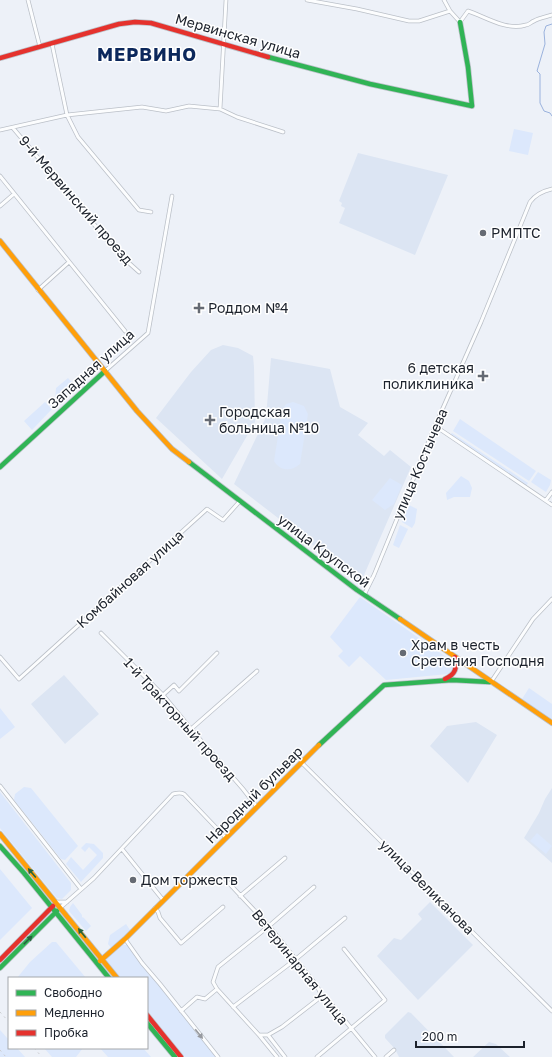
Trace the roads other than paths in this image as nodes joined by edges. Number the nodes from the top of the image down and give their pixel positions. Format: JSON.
{"nodes":[{"id":1,"x":28,"y":0,"type":"edge"},
{"id":2,"x":226,"y":0,"type":"edge"},
{"id":3,"x":307,"y":0,"type":"edge"},
{"id":4,"x":444,"y":0,"type":"edge"},
{"id":5,"x":450,"y":11,"type":"junction"},
{"id":6,"x":552,"y":14,"type":"edge"},
{"id":7,"x":460,"y":22,"type":"junction"},
{"id":8,"x":224,"y":43,"type":"junction"},
{"id":9,"x":52,"y":44,"type":"junction"},
{"id":10,"x":40,"y":47,"type":"junction"},
{"id":11,"x":0,"y":58,"type":"edge"},
{"id":12,"x":220,"y":109,"type":"junction"},
{"id":13,"x":67,"y":115,"type":"junction"},
{"id":14,"x":13,"y":128,"type":"junction"},
{"id":15,"x":0,"y":130,"type":"edge"},
{"id":16,"x":283,"y":132,"type":"dead end"},
{"id":17,"x":0,"y":176,"type":"edge"},
{"id":18,"x":552,"y":189,"type":"edge"},
{"id":19,"x":14,"y":194,"type":"junction"},
{"id":20,"x":172,"y":196,"type":"dead end"},
{"id":21,"x":0,"y":206,"type":"edge"},
{"id":22,"x":151,"y":212,"type":"dead end"},
{"id":23,"x":0,"y":241,"type":"edge"},
{"id":24,"x":69,"y":262,"type":"junction"},
{"id":25,"x":139,"y":272,"type":"dead end"},
{"id":26,"x":38,"y":290,"type":"junction"},
{"id":27,"x":125,"y":331,"type":"dead end"},
{"id":28,"x":105,"y":372,"type":"junction"},
{"id":29,"x":435,"y":426,"type":"junction"},
{"id":30,"x":0,"y":467,"type":"edge"},
{"id":31,"x":552,"y":492,"type":"edge"},
{"id":32,"x":546,"y":500,"type":"junction"},
{"id":33,"x":240,"y":501,"type":"junction"},
{"id":34,"x":552,"y":505,"type":"edge"},
{"id":35,"x":364,"y":595,"type":"junction"},
{"id":36,"x":552,"y":599,"type":"edge"},
{"id":37,"x":100,"y":633,"type":"dead end"},
{"id":38,"x":217,"y":653,"type":"dead end"},
{"id":39,"x":0,"y":657,"type":"edge"},
{"id":40,"x":456,"y":657,"type":"junction"},
{"id":41,"x":257,"y":671,"type":"dead end"},
{"id":42,"x":475,"y":671,"type":"junction"},
{"id":43,"x":444,"y":680,"type":"junction"},
{"id":44,"x":473,"y":680,"type":"junction"},
{"id":45,"x":491,"y":682,"type":"junction"},
{"id":46,"x":163,"y":695,"type":"junction"},
{"id":47,"x":552,"y":723,"type":"edge"},
{"id":48,"x":191,"y":729,"type":"junction"},
{"id":49,"x":302,"y":763,"type":"junction"},
{"id":50,"x":0,"y":786,"type":"edge"},
{"id":51,"x":257,"y":807,"type":"junction"},
{"id":52,"x":0,"y":834,"type":"edge"},
{"id":53,"x":226,"y":838,"type":"junction"},
{"id":54,"x":0,"y":846,"type":"edge"},
{"id":55,"x":122,"y":849,"type":"junction"},
{"id":56,"x":285,"y":858,"type":"dead end"},
{"id":57,"x":224,"y":878,"type":"dead end"},
{"id":58,"x":314,"y":887,"type":"dead end"},
{"id":59,"x":81,"y":890,"type":"junction"},
{"id":60,"x":240,"y":896,"type":"junction"},
{"id":61,"x":163,"y":900,"type":"junction"},
{"id":62,"x":57,"y":902,"type":"junction"},
{"id":63,"x":67,"y":902,"type":"junction"},
{"id":64,"x":52,"y":907,"type":"junction"},
{"id":65,"x":61,"y":907,"type":"junction"},
{"id":66,"x":155,"y":908,"type":"junction"},
{"id":67,"x":223,"y":908,"type":"dead end"},
{"id":68,"x":56,"y":912,"type":"junction"},
{"id":69,"x":345,"y":918,"type":"dead end"},
{"id":70,"x":270,"y":926,"type":"junction"},
{"id":71,"x":125,"y":939,"type":"junction"},
{"id":72,"x":344,"y":949,"type":"dead end"},
{"id":73,"x":102,"y":959,"type":"junction"},
{"id":74,"x":296,"y":959,"type":"junction"},
{"id":75,"x":0,"y":960,"type":"edge"},
{"id":76,"x":97,"y":964,"type":"junction"},
{"id":77,"x":0,"y":968,"type":"edge"},
{"id":78,"x":108,"y":977,"type":"edge"},
{"id":79,"x":116,"y":977,"type":"edge"},
{"id":80,"x":217,"y":989,"type":"junction"},
{"id":81,"x":322,"y":996,"type":"junction"},
{"id":82,"x":233,"y":1007,"type":"junction"},
{"id":83,"x":181,"y":1011,"type":"junction"},
{"id":84,"x":552,"y":1011,"type":"edge"},
{"id":85,"x":148,"y":1016,"type":"edge"},
{"id":86,"x":148,"y":1024,"type":"edge"},
{"id":87,"x":351,"y":1029,"type":"junction"},
{"id":88,"x":259,"y":1035,"type":"junction"},
{"id":89,"x":268,"y":1035,"type":"junction"},
{"id":90,"x":394,"y":1050,"type":"dead end"},
{"id":91,"x":175,"y":1057,"type":"edge"},
{"id":92,"x":181,"y":1057,"type":"edge"},
{"id":93,"x":218,"y":1057,"type":"edge"},
{"id":94,"x":277,"y":1057,"type":"edge"},
{"id":95,"x":285,"y":1057,"type":"edge"},
{"id":96,"x":317,"y":1057,"type":"edge"},
{"id":97,"x":375,"y":1057,"type":"edge"},
{"id":98,"x":386,"y":1057,"type":"edge"}],
"edges":[{"from":1,"to":10,"type":"street"},
{"from":2,"to":8,"type":"street"},
{"from":3,"to":5,"type":"street"},
{"from":4,"to":5,"type":"street"},
{"from":5,"to":7,"type":"street"},
{"from":6,"to":7,"type":"street"},
{"from":7,"to":8,"type":"street","name":"Мервинская улица"},
{"from":8,"to":9,"type":"street","name":"Мервинская улица"},
{"from":8,"to":12,"type":"street"},
{"from":9,"to":10,"type":"street","name":"Мервинская улица"},
{"from":9,"to":13,"type":"street"},
{"from":10,"to":11,"type":"street","name":"Мервинская улица"},
{"from":12,"to":13,"type":"street"},
{"from":12,"to":16,"type":"street"},
{"from":13,"to":14,"type":"street"},
{"from":13,"to":22,"type":"street"},
{"from":14,"to":15,"type":"street"},
{"from":14,"to":25,"type":"street","name":"9-й Мервинский проезд"},
{"from":17,"to":19,"type":"street"},
{"from":18,"to":29,"type":"street","name":"улица Костычева"},
{"from":19,"to":21,"type":"street"},
{"from":19,"to":24,"type":"street"},
{"from":20,"to":28,"type":"street","name":"Западная улица"},
{"from":23,"to":26,"type":"street","name":"улица Крупской"},
{"from":24,"to":26,"type":"street"},
{"from":24,"to":27,"type":"street"},
{"from":26,"to":28,"type":"street","name":"улица Крупской"},
{"from":28,"to":30,"type":"street","name":"Западная улица"},
{"from":28,"to":33,"type":"street","name":"улица Крупской"},
{"from":29,"to":32,"type":"street"},
{"from":29,"to":35,"type":"street","name":"улица Костычева"},
{"from":31,"to":32,"type":"street"},
{"from":32,"to":34,"type":"street"},
{"from":33,"to":35,"type":"street","name":"улица Крупской"},
{"from":33,"to":39,"type":"street","name":"Комбайновая улица"},
{"from":35,"to":40,"type":"street","name":"улица Крупской"},
{"from":36,"to":45,"type":"street"},
{"from":37,"to":46,"type":"street","name":"1-й Тракторный проезд"},
{"from":38,"to":46,"type":"street"},
{"from":40,"to":42,"type":"street","name":"улица Крупской"},
{"from":40,"to":43,"type":"street"},
{"from":41,"to":48,"type":"street"},
{"from":42,"to":44,"type":"street"},
{"from":42,"to":45,"type":"street","name":"улица Крупской"},
{"from":43,"to":44,"type":"street","name":"Народный бульвар"},
{"from":43,"to":49,"type":"street","name":"Народный бульвар"},
{"from":44,"to":45,"type":"street","name":"Народный бульвар"},
{"from":45,"to":47,"type":"street","name":"улица Крупской"},
{"from":46,"to":48,"type":"street","name":"1-й Тракторный проезд"},
{"from":48,"to":51,"type":"street","name":"1-й Тракторный проезд"},
{"from":49,"to":51,"type":"street","name":"Народный бульвар"},
{"from":49,"to":84,"type":"street","name":"улица Великанова"},
{"from":50,"to":59,"type":"street"},
{"from":51,"to":53,"type":"street","name":"Народный бульвар"},
{"from":62,"to":52,"type":"street","one_way":true},
{"from":53,"to":55,"type":"street"},
{"from":53,"to":61,"type":"street","name":"Народный бульвар"},
{"from":54,"to":64,"type":"street"},
{"from":55,"to":59,"type":"street"},
{"from":55,"to":61,"type":"street"},
{"from":56,"to":60,"type":"street"},
{"from":57,"to":60,"type":"street","name":"Ветеринарная улица"},
{"from":58,"to":70,"type":"street"},
{"from":59,"to":63,"type":"street"},
{"from":60,"to":70,"type":"street","name":"Ветеринарная улица"},
{"from":61,"to":66,"type":"street","name":"Народный бульвар"},
{"from":62,"to":63,"type":"street"},
{"from":62,"to":64,"type":"street"},
{"from":62,"to":65,"type":"street"},
{"from":63,"to":65,"type":"street"},
{"from":64,"to":68,"type":"street"},
{"from":64,"to":75,"type":"street"},
{"from":65,"to":68,"type":"street"},
{"from":73,"to":65,"type":"street","one_way":true},
{"from":66,"to":67,"type":"street"},
{"from":66,"to":71,"type":"street","name":"Народный бульвар"},
{"from":68,"to":76,"type":"street"},
{"from":77,"to":68,"type":"street","one_way":true},
{"from":69,"to":74,"type":"street"},
{"from":70,"to":74,"type":"street","name":"Ветеринарная улица"},
{"from":70,"to":80,"type":"street"},
{"from":71,"to":73,"type":"street","name":"Народный бульвар"},
{"from":71,"to":83,"type":"street"},
{"from":72,"to":87,"type":"street"},
{"from":73,"to":76,"type":"street","name":"Народный бульвар"},
{"from":73,"to":79,"type":"street"},
{"from":74,"to":81,"type":"street","name":"Ветеринарная улица"},
{"from":74,"to":82,"type":"street"},
{"from":76,"to":78,"type":"street"},
{"from":80,"to":82,"type":"street"},
{"from":80,"to":83,"type":"street"},
{"from":81,"to":87,"type":"street","name":"Ветеринарная улица"},
{"from":81,"to":89,"type":"street"},
{"from":82,"to":88,"type":"street"},
{"from":83,"to":93,"type":"street","one_way":true},
{"from":85,"to":92,"type":"street"},
{"from":86,"to":91,"type":"street"},
{"from":87,"to":96,"type":"street"},
{"from":87,"to":97,"type":"street","name":"Ветеринарная улица"},
{"from":88,"to":89,"type":"street"},
{"from":88,"to":94,"type":"street"},
{"from":89,"to":95,"type":"street"},
{"from":90,"to":98,"type":"street"}]}
